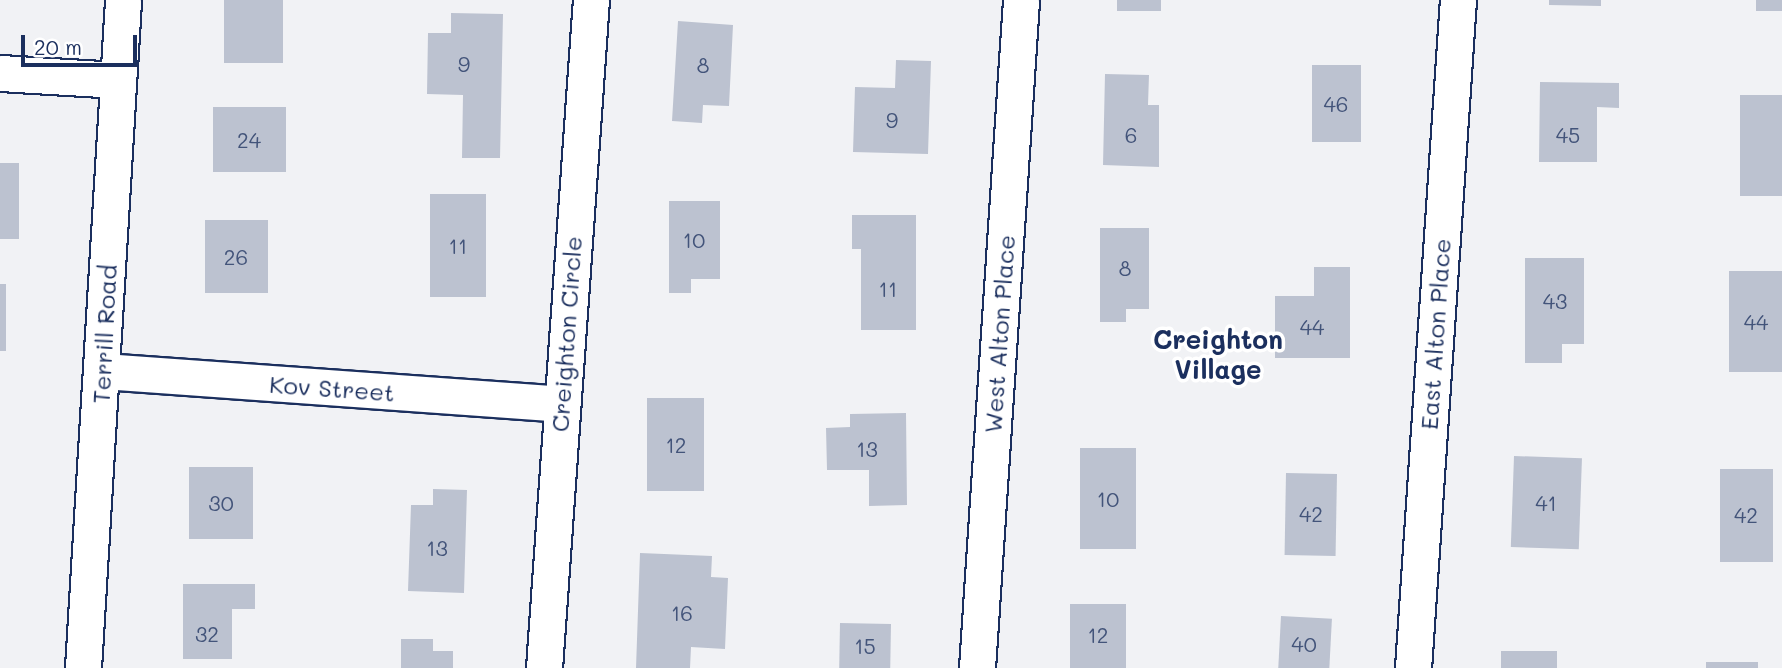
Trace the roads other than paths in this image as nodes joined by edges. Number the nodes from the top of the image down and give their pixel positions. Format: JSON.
{"nodes":[{"id":1,"x":123,"y":0,"type":"edge"},
{"id":2,"x":591,"y":0,"type":"edge"},
{"id":3,"x":1021,"y":0,"type":"edge"},
{"id":4,"x":1458,"y":0,"type":"edge"},
{"id":5,"x":0,"y":73,"type":"edge"},
{"id":6,"x":117,"y":80,"type":"junction"},
{"id":7,"x":103,"y":371,"type":"junction"},
{"id":8,"x":561,"y":404,"type":"junction"},
{"id":9,"x":83,"y":668,"type":"edge"},
{"id":10,"x":544,"y":668,"type":"edge"},
{"id":11,"x":977,"y":668,"type":"edge"},
{"id":12,"x":1413,"y":668,"type":"edge"}],
"edges":[{"from":1,"to":6,"type":"street","name":"Terrill Road"},
{"from":2,"to":8,"type":"street","name":"Creighton Circle"},
{"from":3,"to":11,"type":"street","name":"West Alton Place"},
{"from":4,"to":12,"type":"street","name":"East Alton Place"},
{"from":5,"to":6,"type":"street"},
{"from":6,"to":7,"type":"street","name":"Terrill Road"},
{"from":7,"to":8,"type":"street","name":"Kov Street"},
{"from":7,"to":9,"type":"street","name":"Terrill Road"},
{"from":8,"to":10,"type":"street","name":"Creighton Circle"}]}
